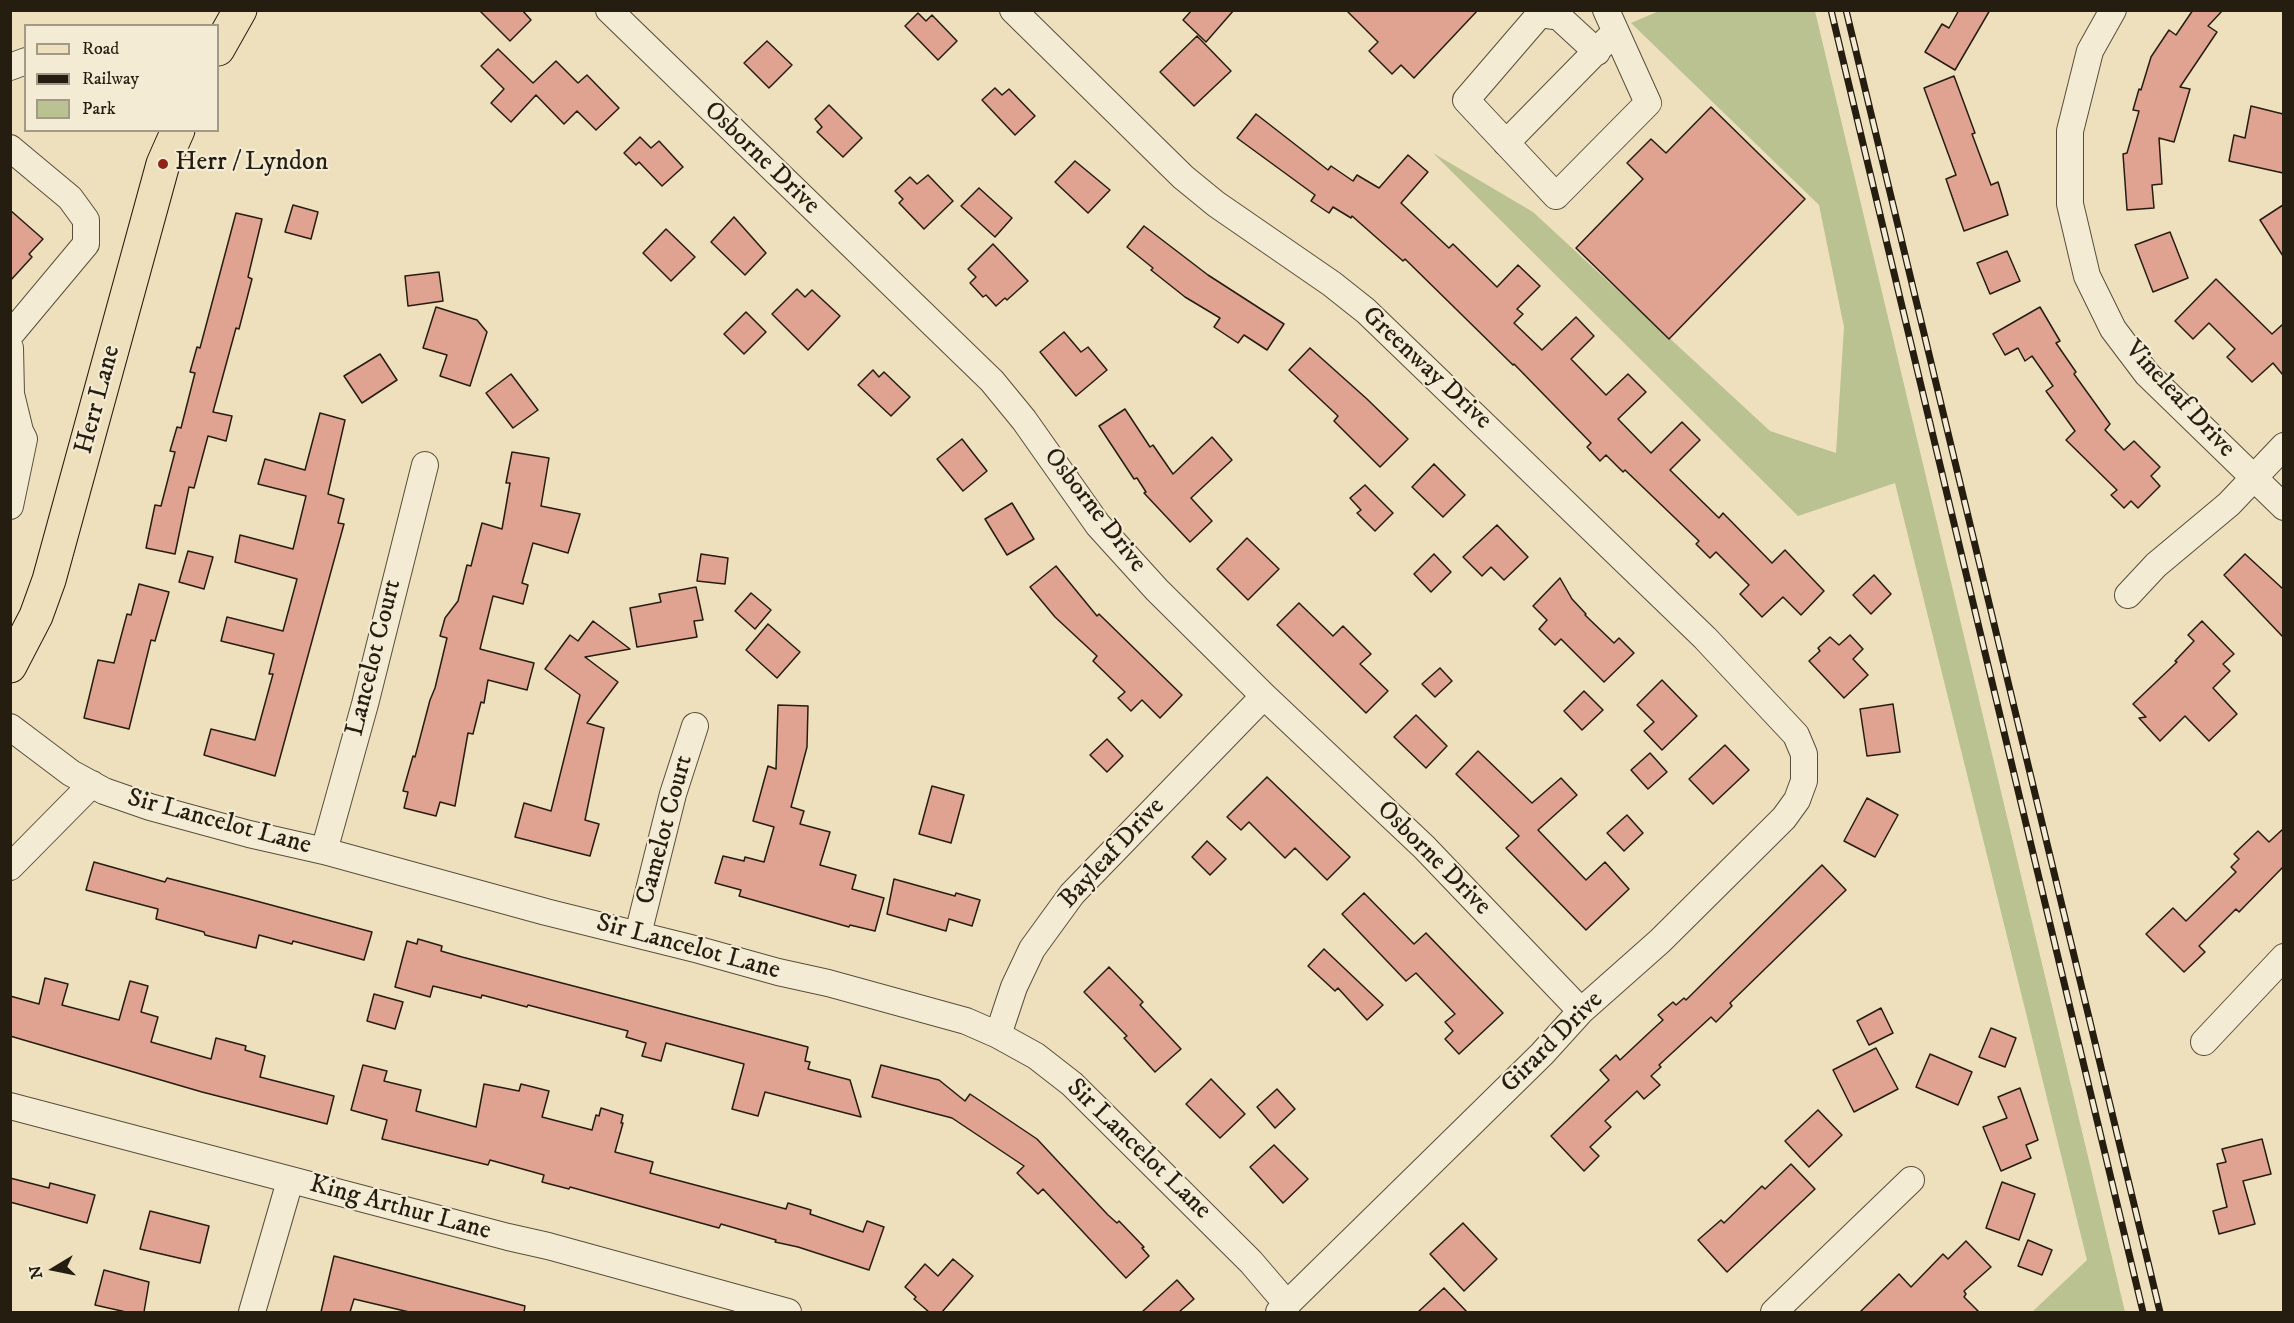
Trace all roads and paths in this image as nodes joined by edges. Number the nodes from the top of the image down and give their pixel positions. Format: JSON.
{"nodes":[{"id":1,"x":240,"y":10,"type":"edge"},
{"id":2,"x":609,"y":10,"type":"edge"},
{"id":3,"x":1013,"y":10,"type":"edge"},
{"id":4,"x":2113,"y":10,"type":"edge"},
{"id":5,"x":1539,"y":12,"type":"edge"},
{"id":6,"x":1611,"y":21,"type":"edge"},
{"id":7,"x":219,"y":47,"type":"edge"},
{"id":8,"x":1596,"y":52,"type":"junction"},
{"id":9,"x":177,"y":132,"type":"edge"},
{"id":10,"x":1506,"y":143,"type":"junction"},
{"id":11,"x":10,"y":148,"type":"edge"},
{"id":12,"x":10,"y":335,"type":"edge"},
{"id":13,"x":10,"y":348,"type":"edge"},
{"id":14,"x":17,"y":441,"type":"edge"},
{"id":15,"x":2283,"y":446,"type":"edge"},
{"id":16,"x":425,"y":465,"type":"dead end"},
{"id":17,"x":2252,"y":477,"type":"junction"},
{"id":18,"x":10,"y":506,"type":"edge"},
{"id":19,"x":2283,"y":507,"type":"edge"},
{"id":20,"x":2128,"y":595,"type":"dead end"},
{"id":21,"x":10,"y":666,"type":"edge"},
{"id":22,"x":1264,"y":696,"type":"junction"},
{"id":23,"x":695,"y":726,"type":"dead end"},
{"id":24,"x":10,"y":727,"type":"edge"},
{"id":25,"x":1804,"y":762,"type":"joint"},
{"id":26,"x":92,"y":784,"type":"junction"},
{"id":27,"x":324,"y":851,"type":"junction"},
{"id":28,"x":10,"y":867,"type":"edge"},
{"id":29,"x":638,"y":934,"type":"junction"},
{"id":30,"x":2283,"y":957,"type":"edge"},
{"id":31,"x":1581,"y":1011,"type":"junction"},
{"id":32,"x":998,"y":1035,"type":"junction"},
{"id":33,"x":2204,"y":1042,"type":"dead end"},
{"id":34,"x":10,"y":1106,"type":"edge"},
{"id":35,"x":1911,"y":1180,"type":"dead end"},
{"id":36,"x":290,"y":1181,"type":"junction"},
{"id":37,"x":1283,"y":1308,"type":"edge"},
{"id":38,"x":252,"y":1312,"type":"edge"},
{"id":39,"x":788,"y":1312,"type":"edge"},
{"id":40,"x":1774,"y":1312,"type":"edge"}],
"edges":[{"from":1,"to":7,"type":"main road"},
{"from":2,"to":22,"type":"street","name":"Osborne Drive"},
{"from":3,"to":25,"type":"street","name":"Greenway Drive"},
{"from":4,"to":17,"type":"street","name":"Vineleaf Drive"},
{"from":5,"to":8,"type":"street"},
{"from":5,"to":10,"type":"street"},
{"from":6,"to":8,"type":"street"},
{"from":6,"to":10,"type":"street"},
{"from":8,"to":10,"type":"street"},
{"from":9,"to":21,"type":"main road","name":"Herr Lane"},
{"from":11,"to":12,"type":"street"},
{"from":13,"to":14,"type":"street"},
{"from":14,"to":18,"type":"street"},
{"from":15,"to":17,"type":"street"},
{"from":16,"to":27,"type":"street","name":"Lancelot Court"},
{"from":17,"to":19,"type":"street","name":"Vineleaf Drive"},
{"from":17,"to":20,"type":"street"},
{"from":22,"to":31,"type":"street","name":"Osborne Drive"},
{"from":22,"to":32,"type":"street","name":"Bayleaf Drive"},
{"from":23,"to":29,"type":"street","name":"Camelot Court"},
{"from":24,"to":26,"type":"street","name":"Sir Lancelot Lane"},
{"from":25,"to":31,"type":"street","name":"Girard Drive"},
{"from":26,"to":27,"type":"street","name":"Sir Lancelot Lane"},
{"from":26,"to":28,"type":"street"},
{"from":27,"to":29,"type":"street","name":"Sir Lancelot Lane"},
{"from":29,"to":32,"type":"street","name":"Sir Lancelot Lane"},
{"from":30,"to":33,"type":"street"},
{"from":31,"to":37,"type":"street","name":"Girard Drive"},
{"from":32,"to":37,"type":"street","name":"Sir Lancelot Lane"},
{"from":34,"to":36,"type":"street","name":"King Arthur Lane"},
{"from":35,"to":40,"type":"street"},
{"from":36,"to":38,"type":"street"},
{"from":36,"to":39,"type":"street","name":"King Arthur Lane"}]}
